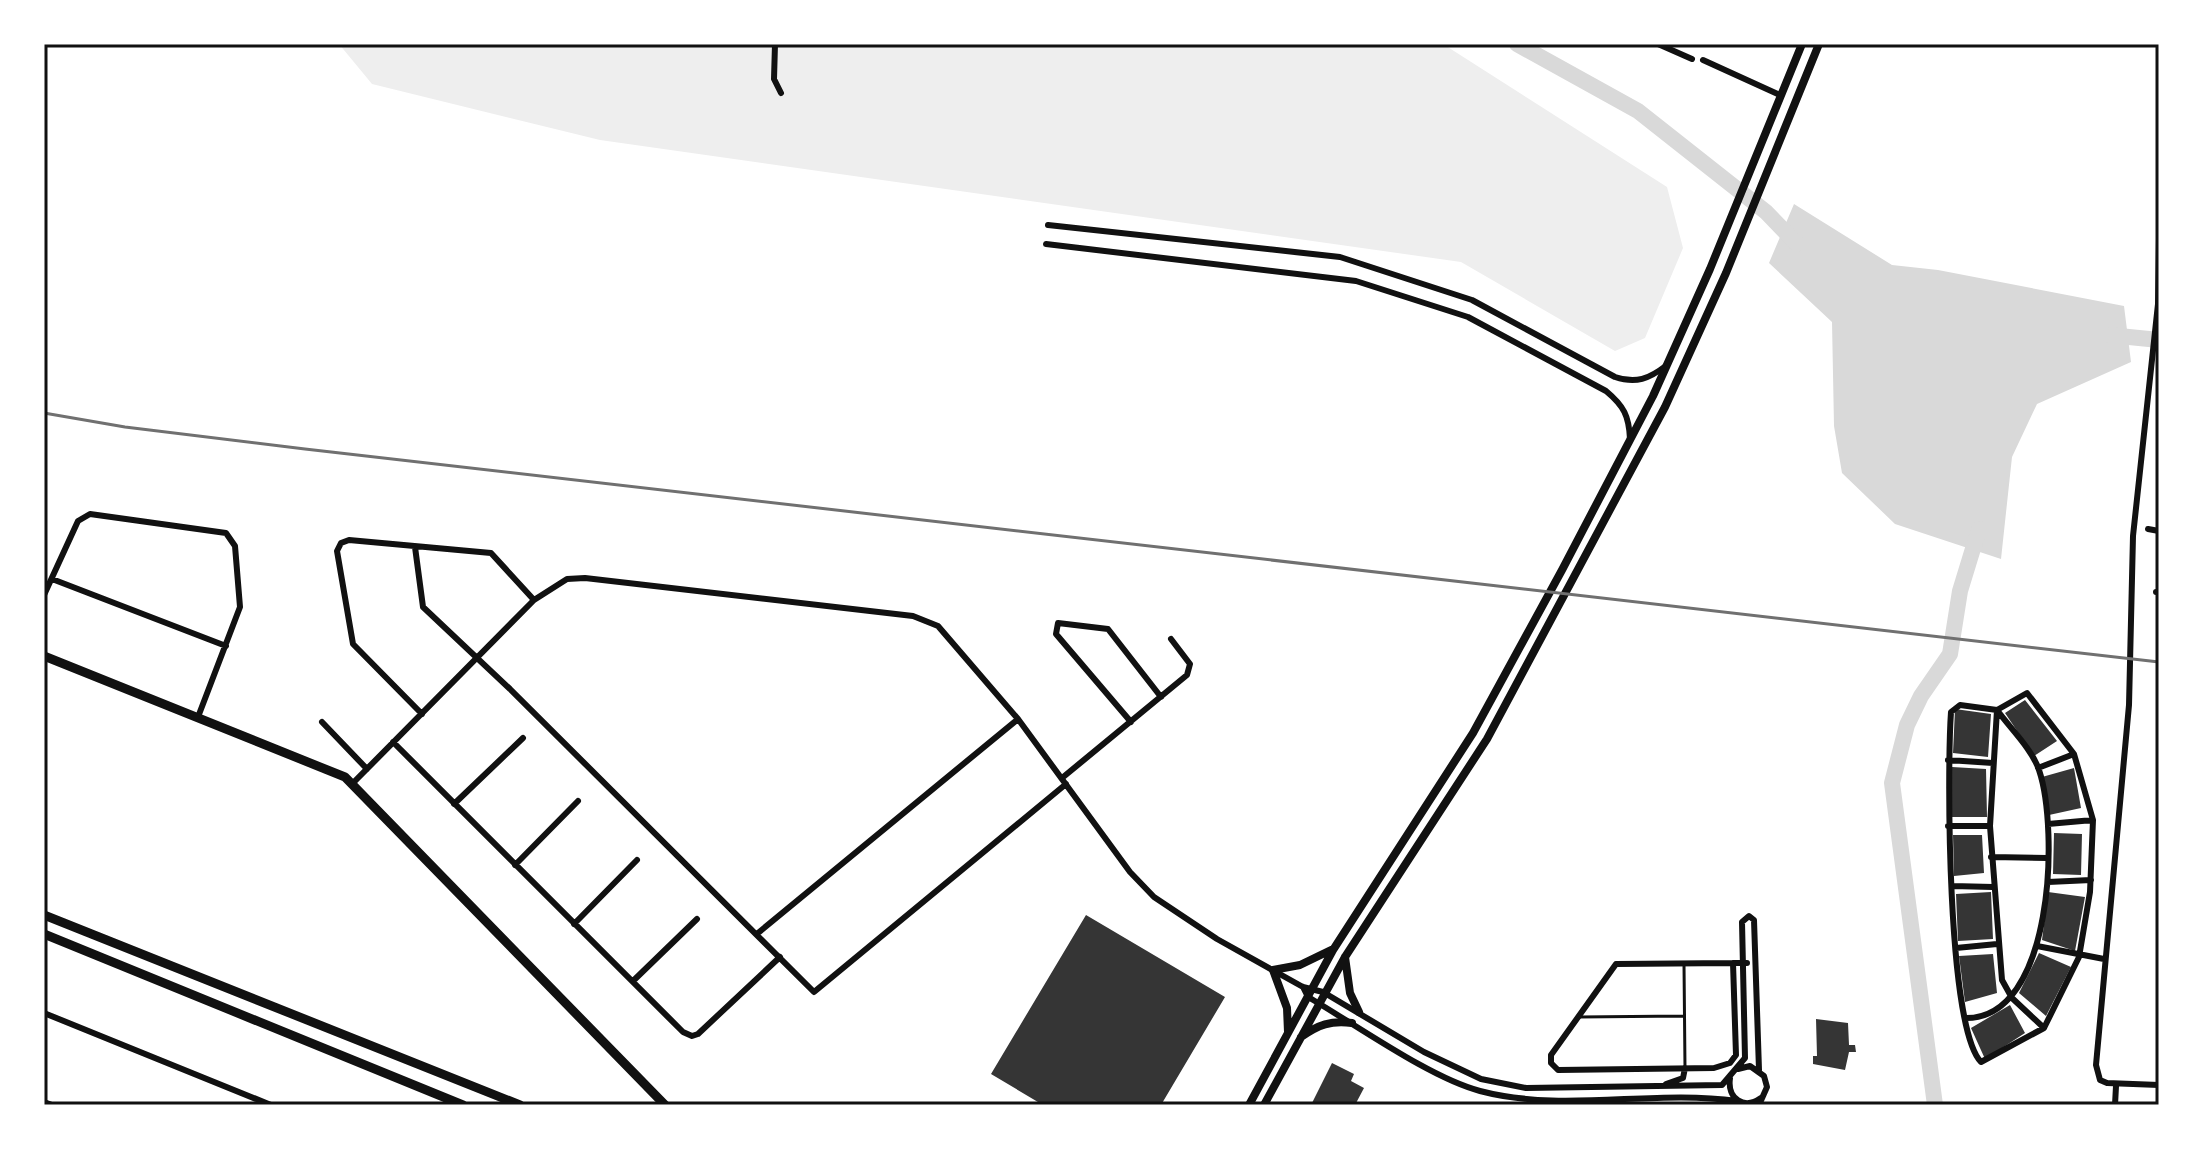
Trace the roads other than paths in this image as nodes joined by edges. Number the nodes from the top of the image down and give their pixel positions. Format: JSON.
{"nodes":[{"id":1,"x":775,"y":44,"type":"edge"},
{"id":2,"x":1658,"y":44,"type":"edge"},
{"id":3,"x":1802,"y":44,"type":"edge"},
{"id":4,"x":1819,"y":44,"type":"edge"},
{"id":5,"x":1692,"y":59,"type":"dead end"},
{"id":6,"x":1703,"y":60,"type":"dead end"},
{"id":7,"x":781,"y":93,"type":"dead end"},
{"id":8,"x":1780,"y":95,"type":"junction"},
{"id":9,"x":1048,"y":225,"type":"dead end"},
{"id":10,"x":2159,"y":239,"type":"edge"},
{"id":11,"x":1046,"y":244,"type":"dead end"},
{"id":12,"x":1667,"y":365,"type":"junction"},
{"id":13,"x":2155,"y":369,"type":"edge"},
{"id":14,"x":1630,"y":439,"type":"junction"},
{"id":15,"x":2148,"y":529,"type":"dead end"},
{"id":16,"x":2159,"y":531,"type":"edge"},
{"id":17,"x":415,"y":547,"type":"junction"},
{"id":18,"x":52,"y":579,"type":"junction"},
{"id":19,"x":44,"y":595,"type":"edge"},
{"id":20,"x":534,"y":600,"type":"junction"},
{"id":21,"x":1171,"y":639,"type":"dead end"},
{"id":22,"x":226,"y":646,"type":"junction"},
{"id":23,"x":44,"y":656,"type":"edge"},
{"id":24,"x":478,"y":657,"type":"junction"},
{"id":25,"x":1161,"y":697,"type":"junction"},
{"id":26,"x":1997,"y":710,"type":"junction"},
{"id":27,"x":422,"y":714,"type":"junction"},
{"id":28,"x":198,"y":717,"type":"junction"},
{"id":29,"x":1018,"y":719,"type":"junction"},
{"id":30,"x":322,"y":722,"type":"dead end"},
{"id":31,"x":1131,"y":722,"type":"junction"},
{"id":32,"x":523,"y":738,"type":"dead end"},
{"id":33,"x":393,"y":742,"type":"junction"},
{"id":34,"x":2074,"y":754,"type":"junction"},
{"id":35,"x":1948,"y":760,"type":"junction"},
{"id":36,"x":1993,"y":763,"type":"junction"},
{"id":37,"x":2038,"y":768,"type":"junction"},
{"id":38,"x":367,"y":769,"type":"junction"},
{"id":39,"x":1064,"y":781,"type":"junction"},
{"id":40,"x":352,"y":784,"type":"junction"},
{"id":41,"x":578,"y":801,"type":"dead end"},
{"id":42,"x":454,"y":804,"type":"junction"},
{"id":43,"x":2093,"y":820,"type":"junction"},
{"id":44,"x":2048,"y":824,"type":"junction"},
{"id":45,"x":1948,"y":826,"type":"junction"},
{"id":46,"x":1990,"y":826,"type":"junction"},
{"id":47,"x":1991,"y":857,"type":"junction"},
{"id":48,"x":2047,"y":858,"type":"junction"},
{"id":49,"x":637,"y":860,"type":"dead end"},
{"id":50,"x":515,"y":865,"type":"junction"},
{"id":51,"x":2091,"y":880,"type":"junction"},
{"id":52,"x":2048,"y":882,"type":"junction"},
{"id":53,"x":1952,"y":886,"type":"junction"},
{"id":54,"x":1993,"y":887,"type":"junction"},
{"id":55,"x":44,"y":915,"type":"edge"},
{"id":56,"x":697,"y":919,"type":"dead end"},
{"id":57,"x":574,"y":924,"type":"junction"},
{"id":58,"x":758,"y":933,"type":"junction"},
{"id":59,"x":44,"y":934,"type":"edge"},
{"id":60,"x":1997,"y":944,"type":"junction"},
{"id":61,"x":2037,"y":946,"type":"junction"},
{"id":62,"x":1956,"y":948,"type":"junction"},
{"id":63,"x":1333,"y":950,"type":"junction"},
{"id":64,"x":780,"y":957,"type":"junction"},
{"id":65,"x":1345,"y":957,"type":"junction"},
{"id":66,"x":2079,"y":957,"type":"junction"},
{"id":67,"x":2104,"y":959,"type":"junction"},
{"id":68,"x":1733,"y":963,"type":"junction"},
{"id":69,"x":1743,"y":963,"type":"junction"},
{"id":70,"x":1755,"y":963,"type":"junction"},
{"id":71,"x":1684,"y":964,"type":"junction"},
{"id":72,"x":1273,"y":970,"type":"junction"},
{"id":73,"x":633,"y":981,"type":"junction"},
{"id":74,"x":1303,"y":987,"type":"junction"},
{"id":75,"x":1313,"y":987,"type":"junction"},
{"id":76,"x":1323,"y":992,"type":"junction"},
{"id":77,"x":1308,"y":997,"type":"junction"},
{"id":78,"x":2012,"y":998,"type":"junction"},
{"id":79,"x":1318,"y":1003,"type":"junction"},
{"id":80,"x":1359,"y":1012,"type":"junction"},
{"id":81,"x":44,"y":1013,"type":"edge"},
{"id":82,"x":1684,"y":1016,"type":"junction"},
{"id":83,"x":1579,"y":1017,"type":"junction"},
{"id":84,"x":1965,"y":1018,"type":"junction"},
{"id":85,"x":1352,"y":1023,"type":"junction"},
{"id":86,"x":2044,"y":1028,"type":"junction"},
{"id":87,"x":1288,"y":1033,"type":"junction"},
{"id":88,"x":1299,"y":1038,"type":"junction"},
{"id":89,"x":1685,"y":1068,"type":"junction"},
{"id":90,"x":1738,"y":1069,"type":"junction"},
{"id":91,"x":1759,"y":1070,"type":"junction"},
{"id":92,"x":1730,"y":1078,"type":"junction"},
{"id":93,"x":2159,"y":1085,"type":"edge"},
{"id":94,"x":2116,"y":1086,"type":"junction"},
{"id":95,"x":1655,"y":1087,"type":"junction"},
{"id":96,"x":44,"y":1102,"type":"edge"},
{"id":97,"x":1760,"y":1102,"type":"edge"},
{"id":98,"x":1742,"y":1103,"type":"edge"},
{"id":99,"x":52,"y":1105,"type":"edge"},
{"id":100,"x":271,"y":1105,"type":"edge"},
{"id":101,"x":463,"y":1105,"type":"edge"},
{"id":102,"x":520,"y":1105,"type":"edge"},
{"id":103,"x":665,"y":1105,"type":"edge"},
{"id":104,"x":1249,"y":1105,"type":"edge"},
{"id":105,"x":1264,"y":1105,"type":"edge"},
{"id":106,"x":2115,"y":1105,"type":"edge"}],
"edges":[{"from":1,"to":7,"type":"street"},
{"from":2,"to":5,"type":"street"},
{"from":3,"to":8,"type":"main road"},
{"from":4,"to":65,"type":"main road"},
{"from":6,"to":8,"type":"street"},
{"from":8,"to":12,"type":"main road"},
{"from":9,"to":12,"type":"street"},
{"from":10,"to":13,"type":"street"},
{"from":11,"to":14,"type":"street"},
{"from":12,"to":14,"type":"main road"},
{"from":13,"to":67,"type":"street"},
{"from":14,"to":63,"type":"main road"},
{"from":15,"to":16,"type":"street"},
{"from":17,"to":20,"type":"street"},
{"from":17,"to":24,"type":"street"},
{"from":17,"to":27,"type":"street"},
{"from":18,"to":19,"type":"street"},
{"from":18,"to":22,"type":"street"},
{"from":18,"to":22,"type":"street"},
{"from":20,"to":24,"type":"street"},
{"from":20,"to":29,"type":"street"},
{"from":21,"to":25,"type":"street"},
{"from":22,"to":28,"type":"street"},
{"from":23,"to":28,"type":"main road"},
{"from":24,"to":27,"type":"street"},
{"from":24,"to":58,"type":"street"},
{"from":25,"to":31,"type":"street"},
{"from":25,"to":31,"type":"street"},
{"from":26,"to":34,"type":"street"},
{"from":26,"to":35,"type":"street"},
{"from":26,"to":36,"type":"street"},
{"from":26,"to":37,"type":"street"},
{"from":27,"to":33,"type":"street"},
{"from":28,"to":40,"type":"main road"},
{"from":29,"to":39,"type":"street"},
{"from":29,"to":58,"type":"street"},
{"from":30,"to":38,"type":"street"},
{"from":31,"to":39,"type":"street"},
{"from":32,"to":42,"type":"street"},
{"from":33,"to":38,"type":"street"},
{"from":33,"to":42,"type":"street"},
{"from":34,"to":37,"type":"street"},
{"from":34,"to":43,"type":"street"},
{"from":35,"to":36,"type":"street"},
{"from":35,"to":45,"type":"street"},
{"from":36,"to":46,"type":"street"},
{"from":37,"to":44,"type":"street"},
{"from":38,"to":40,"type":"street"},
{"from":39,"to":64,"type":"street"},
{"from":39,"to":72,"type":"street"},
{"from":40,"to":103,"type":"main road"},
{"from":41,"to":50,"type":"street"},
{"from":42,"to":50,"type":"street"},
{"from":43,"to":44,"type":"street"},
{"from":43,"to":51,"type":"street"},
{"from":44,"to":48,"type":"street"},
{"from":45,"to":46,"type":"street"},
{"from":45,"to":53,"type":"street"},
{"from":46,"to":47,"type":"street"},
{"from":47,"to":48,"type":"street"},
{"from":47,"to":54,"type":"street"},
{"from":48,"to":52,"type":"street"},
{"from":49,"to":57,"type":"street"},
{"from":50,"to":57,"type":"street"},
{"from":51,"to":52,"type":"street"},
{"from":51,"to":66,"type":"street"},
{"from":52,"to":61,"type":"street"},
{"from":53,"to":54,"type":"street"},
{"from":53,"to":62,"type":"street"},
{"from":54,"to":60,"type":"street"},
{"from":55,"to":102,"type":"main road"},
{"from":56,"to":73,"type":"street"},
{"from":57,"to":73,"type":"street"},
{"from":58,"to":64,"type":"street"},
{"from":59,"to":101,"type":"main road"},
{"from":60,"to":62,"type":"street"},
{"from":60,"to":78,"type":"street"},
{"from":61,"to":66,"type":"street"},
{"from":61,"to":78,"type":"street"},
{"from":62,"to":84,"type":"street"},
{"from":63,"to":72,"type":"main road"},
{"from":63,"to":75,"type":"main road"},
{"from":64,"to":73,"type":"street"},
{"from":65,"to":76,"type":"main road"},
{"from":65,"to":80,"type":"main road"},
{"from":66,"to":67,"type":"street"},
{"from":66,"to":86,"type":"street"},
{"from":67,"to":94,"type":"street"},
{"from":68,"to":69,"type":"street"},
{"from":68,"to":71,"type":"street"},
{"from":68,"to":89,"type":"street"},
{"from":69,"to":70,"type":"street"},
{"from":69,"to":70,"type":"street"},
{"from":69,"to":90,"type":"street"},
{"from":70,"to":91,"type":"street"},
{"from":71,"to":82,"type":"lane"},
{"from":71,"to":83,"type":"street"},
{"from":72,"to":74,"type":"street"},
{"from":72,"to":87,"type":"main road"},
{"from":74,"to":75,"type":"street"},
{"from":74,"to":77,"type":"street"},
{"from":75,"to":76,"type":"street"},
{"from":75,"to":77,"type":"main road"},
{"from":76,"to":79,"type":"main road"},
{"from":76,"to":80,"type":"street"},
{"from":77,"to":79,"type":"street"},
{"from":77,"to":87,"type":"main road"},
{"from":78,"to":84,"type":"street"},
{"from":78,"to":86,"type":"street"},
{"from":79,"to":85,"type":"street"},
{"from":79,"to":88,"type":"main road"},
{"from":80,"to":95,"type":"street"},
{"from":81,"to":100,"type":"street"},
{"from":82,"to":83,"type":"lane"},
{"from":82,"to":89,"type":"lane"},
{"from":83,"to":89,"type":"street"},
{"from":84,"to":86,"type":"street"},
{"from":85,"to":88,"type":"main road"},
{"from":85,"to":98,"type":"street"},
{"from":87,"to":104,"type":"main road"},
{"from":88,"to":105,"type":"main road"},
{"from":89,"to":95,"type":"street"},
{"from":90,"to":91,"type":"street"},
{"from":90,"to":92,"type":"street"},
{"from":91,"to":97,"type":"street"},
{"from":92,"to":95,"type":"street"},
{"from":92,"to":98,"type":"street"},
{"from":93,"to":94,"type":"street"},
{"from":94,"to":106,"type":"street"},
{"from":96,"to":99,"type":"street"},
{"from":97,"to":98,"type":"street"}]}
